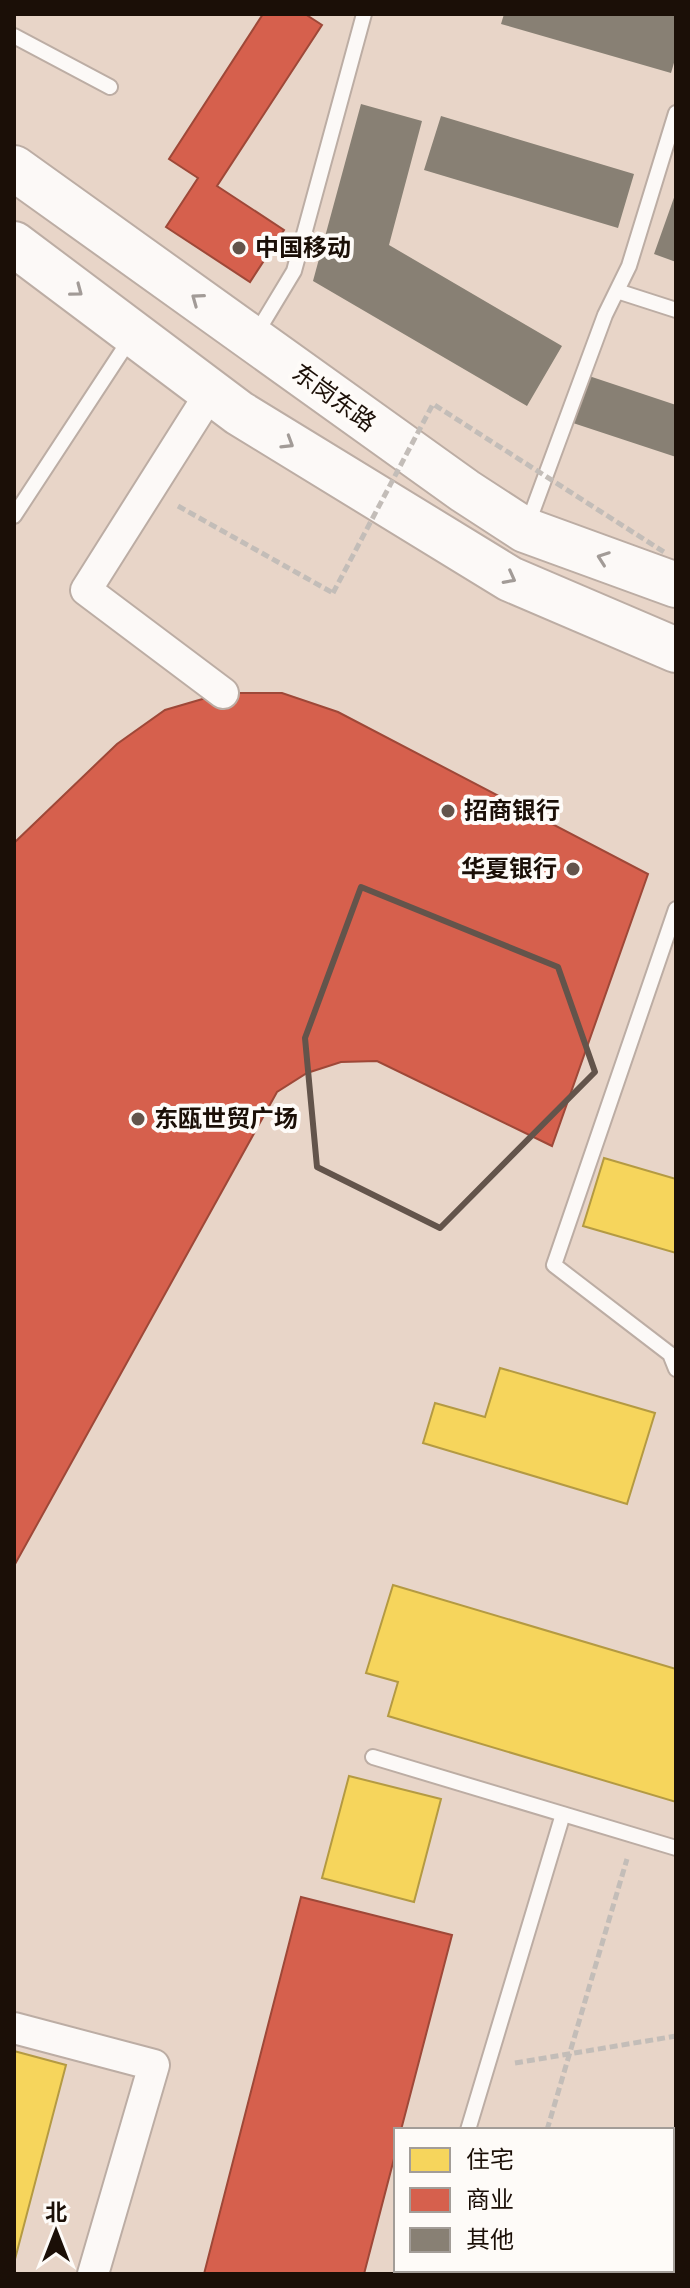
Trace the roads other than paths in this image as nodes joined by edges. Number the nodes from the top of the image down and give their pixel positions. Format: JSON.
{"nodes":[{"id":1,"x":364,"y":14,"type":"edge"},
{"id":2,"x":14,"y":36,"type":"edge"},
{"id":3,"x":110,"y":87,"type":"dead end"},
{"id":4,"x":676,"y":113,"type":"edge"},
{"id":5,"x":14,"y":168,"type":"edge"},
{"id":6,"x":14,"y":244,"type":"edge"},
{"id":7,"x":617,"y":291,"type":"junction"},
{"id":8,"x":676,"y":310,"type":"edge"},
{"id":9,"x":133,"y":333,"type":"junction"},
{"id":10,"x":252,"y":339,"type":"junction"},
{"id":11,"x":211,"y":392,"type":"junction"},
{"id":12,"x":14,"y":516,"type":"edge"},
{"id":13,"x":525,"y":530,"type":"junction"},
{"id":14,"x":672,"y":570,"type":"edge"},
{"id":15,"x":676,"y":650,"type":"edge"},
{"id":16,"x":223,"y":693,"type":"dead end"},
{"id":17,"x":676,"y":909,"type":"edge"},
{"id":18,"x":676,"y":1369,"type":"edge"},
{"id":19,"x":373,"y":1757,"type":"dead end"},
{"id":20,"x":563,"y":1814,"type":"junction"},
{"id":21,"x":676,"y":1848,"type":"edge"},
{"id":22,"x":14,"y":2028,"type":"edge"},
{"id":23,"x":468,"y":2128,"type":"edge"},
{"id":24,"x":93,"y":2274,"type":"edge"}],
"edges":[{"from":1,"to":10,"type":"lane"},
{"from":2,"to":3,"type":"lane"},
{"from":4,"to":7,"type":"lane"},
{"from":10,"to":5,"type":"main road","name":"东岗东路","one_way":true},
{"from":6,"to":9,"type":"main road","one_way":true},
{"from":7,"to":8,"type":"lane"},
{"from":7,"to":13,"type":"lane"},
{"from":9,"to":11,"type":"main road"},
{"from":9,"to":12,"type":"lane"},
{"from":10,"to":13,"type":"main road","name":"东岗东路"},
{"from":11,"to":15,"type":"main road","one_way":true},
{"from":11,"to":16,"type":"street"},
{"from":14,"to":13,"type":"main road","name":"东岗东路","one_way":true},
{"from":17,"to":18,"type":"lane"},
{"from":19,"to":20,"type":"lane"},
{"from":20,"to":21,"type":"lane"},
{"from":20,"to":23,"type":"lane"},
{"from":22,"to":24,"type":"street"}]}
